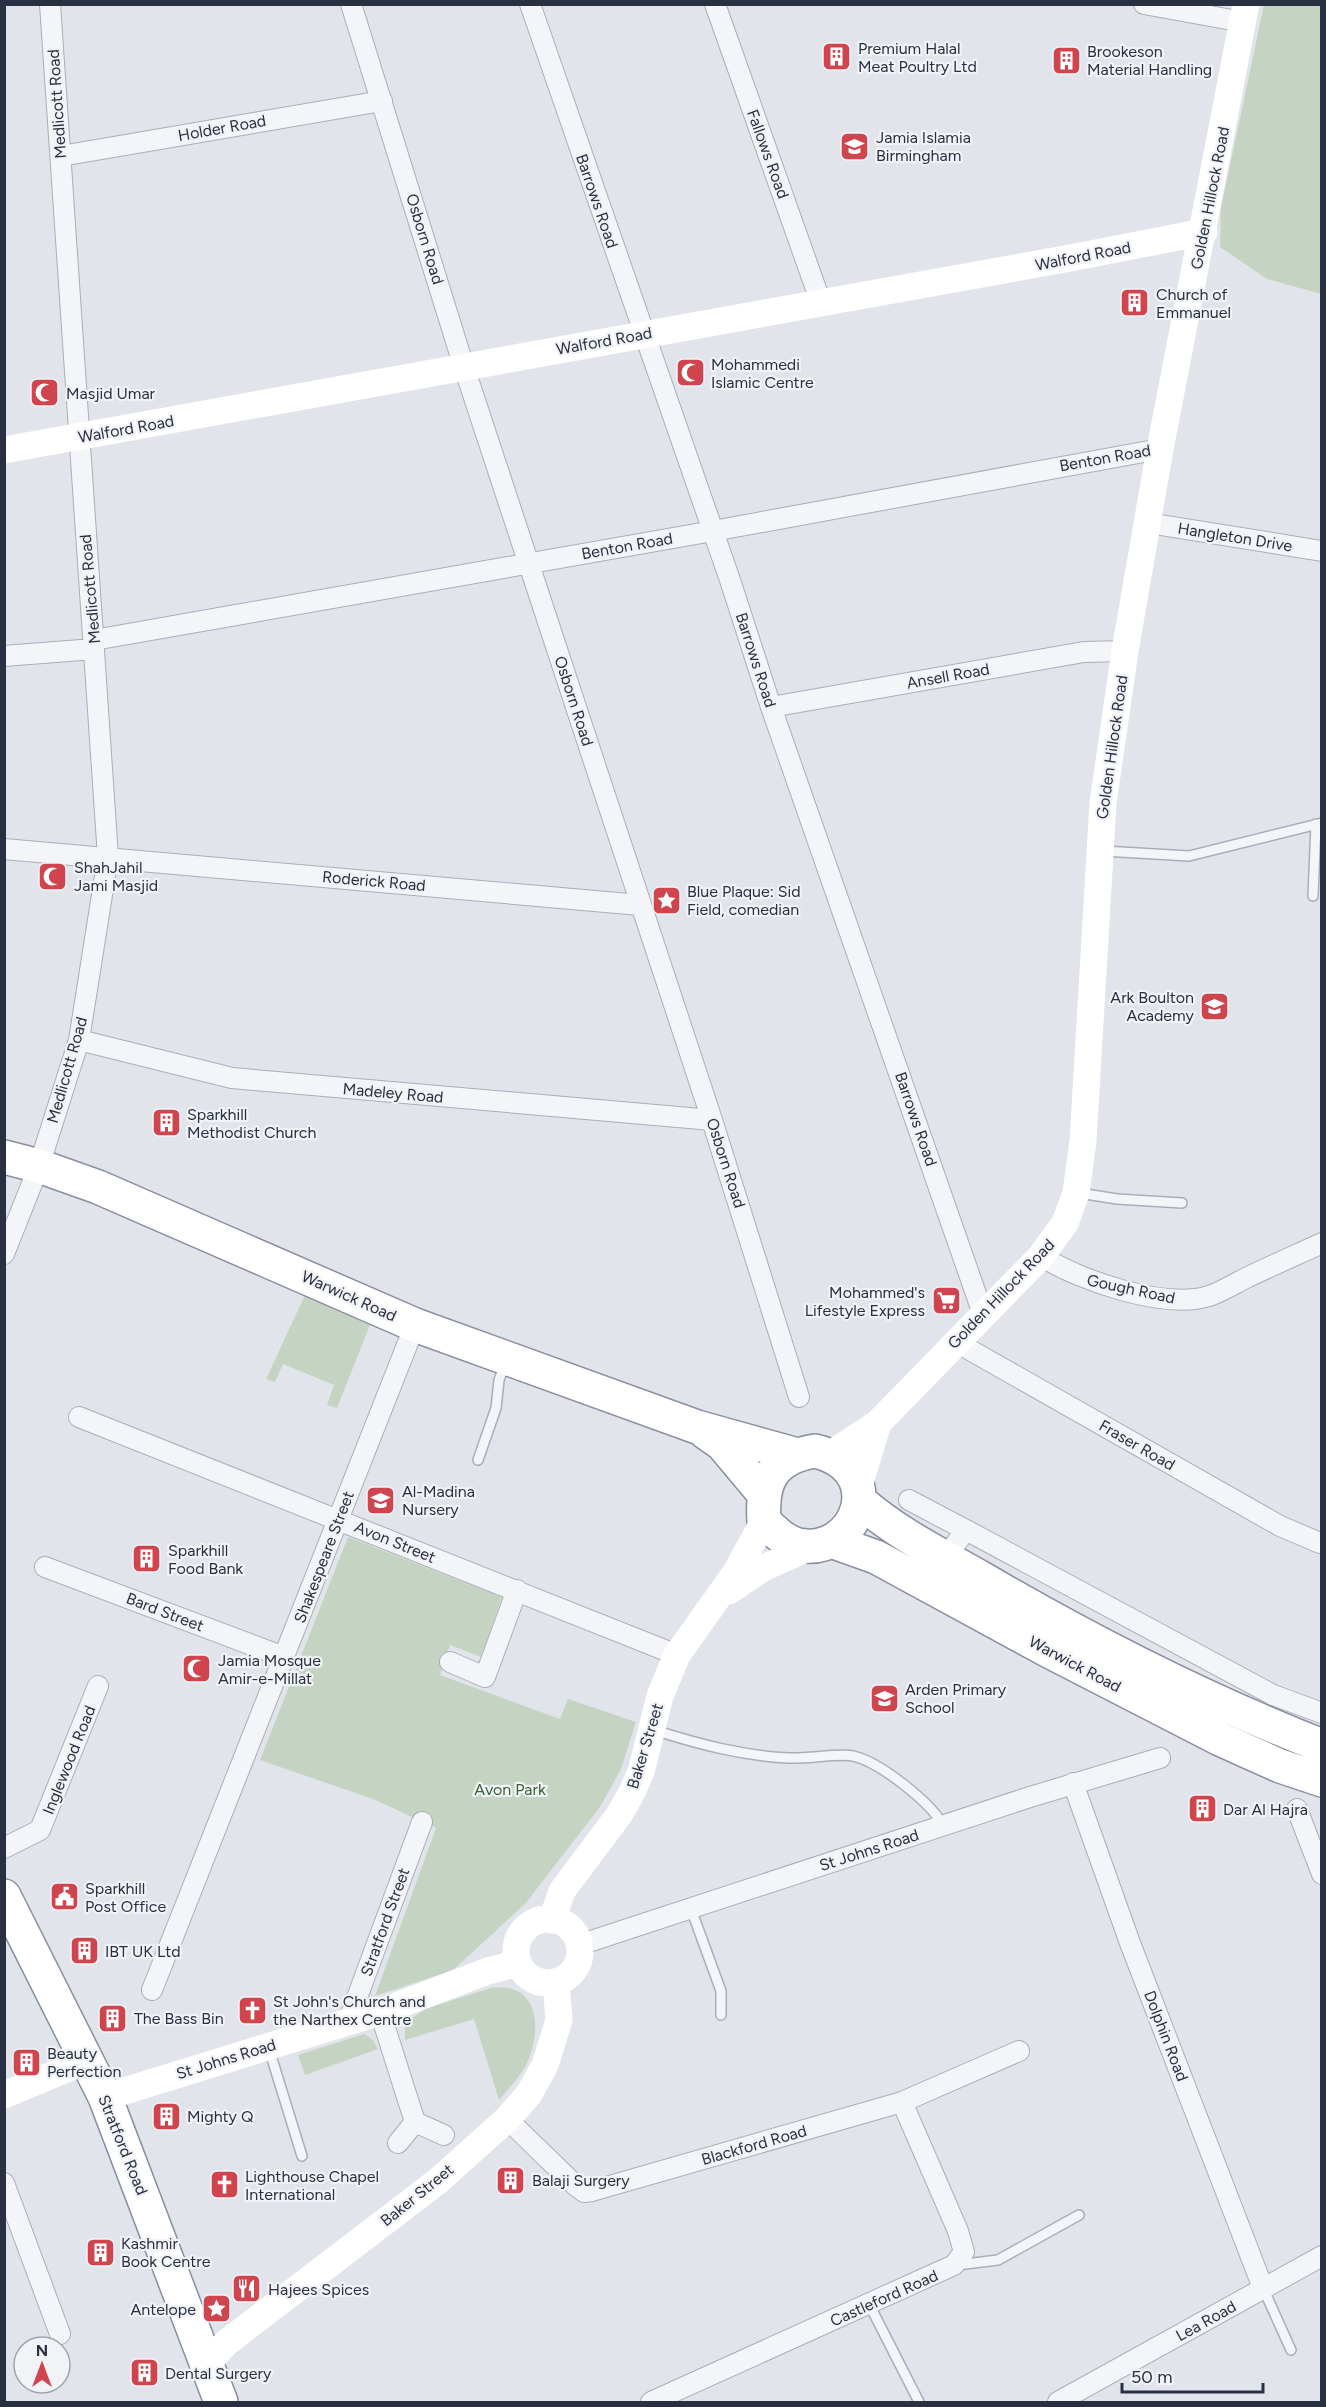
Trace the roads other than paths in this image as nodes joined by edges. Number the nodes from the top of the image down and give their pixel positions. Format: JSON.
{"nodes":[{"id":1,"x":50,"y":4,"type":"edge"},
{"id":2,"x":351,"y":4,"type":"edge"},
{"id":3,"x":530,"y":4,"type":"edge"},
{"id":4,"x":715,"y":4,"type":"edge"},
{"id":5,"x":1146,"y":5,"type":"edge"},
{"id":6,"x":1245,"y":13,"type":"edge"},
{"id":7,"x":382,"y":100,"type":"junction"},
{"id":8,"x":61,"y":156,"type":"junction"},
{"id":9,"x":1204,"y":232,"type":"junction"},
{"id":10,"x":821,"y":303,"type":"junction"},
{"id":11,"x":643,"y":334,"type":"junction"},
{"id":12,"x":464,"y":367,"type":"junction"},
{"id":13,"x":78,"y":437,"type":"junction"},
{"id":14,"x":1160,"y":449,"type":"junction"},
{"id":15,"x":4,"y":450,"type":"edge"},
{"id":16,"x":1148,"y":522,"type":"junction"},
{"id":17,"x":713,"y":531,"type":"junction"},
{"id":18,"x":1321,"y":550,"type":"edge"},
{"id":19,"x":529,"y":562,"type":"junction"},
{"id":20,"x":94,"y":645,"type":"junction"},
{"id":21,"x":1125,"y":651,"type":"junction"},
{"id":22,"x":4,"y":656,"type":"edge"},
{"id":23,"x":771,"y":707,"type":"junction"},
{"id":24,"x":1319,"y":824,"type":"edge"},
{"id":25,"x":4,"y":849,"type":"edge"},
{"id":26,"x":1100,"y":851,"type":"junction"},
{"id":27,"x":108,"y":857,"type":"junction"},
{"id":28,"x":1313,"y":896,"type":"dead end"},
{"id":29,"x":640,"y":905,"type":"junction"},
{"id":30,"x":79,"y":1040,"type":"junction"},
{"id":31,"x":712,"y":1120,"type":"junction"},
{"id":32,"x":4,"y":1157,"type":"edge"},
{"id":33,"x":39,"y":1166,"type":"junction"},
{"id":34,"x":1076,"y":1193,"type":"junction"},
{"id":35,"x":1182,"y":1203,"type":"dead end"},
{"id":36,"x":1321,"y":1244,"type":"edge"},
{"id":37,"x":4,"y":1254,"type":"edge"},
{"id":38,"x":1041,"y":1256,"type":"junction"},
{"id":39,"x":984,"y":1314,"type":"junction"},
{"id":40,"x":415,"y":1325,"type":"junction"},
{"id":41,"x":956,"y":1342,"type":"junction"},
{"id":42,"x":507,"y":1359,"type":"junction"},
{"id":43,"x":799,"y":1397,"type":"dead end"},
{"id":44,"x":79,"y":1417,"type":"dead end"},
{"id":45,"x":878,"y":1424,"type":"junction"},
{"id":46,"x":697,"y":1427,"type":"junction"},
{"id":47,"x":794,"y":1454,"type":"junction"},
{"id":48,"x":831,"y":1454,"type":"junction"},
{"id":49,"x":478,"y":1460,"type":"dead end"},
{"id":50,"x":860,"y":1493,"type":"junction"},
{"id":51,"x":909,"y":1500,"type":"dead end"},
{"id":52,"x":764,"y":1507,"type":"junction"},
{"id":53,"x":338,"y":1519,"type":"junction"},
{"id":54,"x":966,"y":1530,"type":"junction"},
{"id":55,"x":823,"y":1543,"type":"junction"},
{"id":56,"x":1320,"y":1543,"type":"edge"},
{"id":57,"x":945,"y":1558,"type":"junction"},
{"id":58,"x":45,"y":1567,"type":"dead end"},
{"id":59,"x":517,"y":1590,"type":"junction"},
{"id":60,"x":716,"y":1600,"type":"junction"},
{"id":61,"x":677,"y":1655,"type":"junction"},
{"id":62,"x":284,"y":1658,"type":"junction"},
{"id":63,"x":450,"y":1662,"type":"dead end"},
{"id":64,"x":98,"y":1686,"type":"dead end"},
{"id":65,"x":1322,"y":1713,"type":"edge"},
{"id":66,"x":651,"y":1729,"type":"junction"},
{"id":67,"x":1322,"y":1746,"type":"edge"},
{"id":68,"x":1160,"y":1758,"type":"dead end"},
{"id":69,"x":1322,"y":1780,"type":"edge"},
{"id":70,"x":1072,"y":1783,"type":"junction"},
{"id":71,"x":1297,"y":1809,"type":"dead end"},
{"id":72,"x":422,"y":1822,"type":"dead end"},
{"id":73,"x":943,"y":1826,"type":"junction"},
{"id":74,"x":1314,"y":1832,"type":"edge"},
{"id":75,"x":4,"y":1848,"type":"edge"},
{"id":76,"x":1322,"y":1874,"type":"edge"},
{"id":77,"x":4,"y":1896,"type":"edge"},
{"id":78,"x":691,"y":1909,"type":"junction"},
{"id":79,"x":552,"y":1920,"type":"junction"},
{"id":80,"x":579,"y":1945,"type":"junction"},
{"id":81,"x":518,"y":1963,"type":"junction"},
{"id":82,"x":556,"y":1982,"type":"junction"},
{"id":83,"x":152,"y":1990,"type":"dead end"},
{"id":84,"x":380,"y":2012,"type":"junction"},
{"id":85,"x":721,"y":2015,"type":"dead end"},
{"id":86,"x":348,"y":2022,"type":"junction"},
{"id":87,"x":268,"y":2046,"type":"junction"},
{"id":88,"x":1019,"y":2051,"type":"dead end"},
{"id":89,"x":88,"y":2060,"type":"junction"},
{"id":90,"x":4,"y":2095,"type":"edge"},
{"id":91,"x":105,"y":2097,"type":"junction"},
{"id":92,"x":902,"y":2102,"type":"junction"},
{"id":93,"x":507,"y":2119,"type":"junction"},
{"id":94,"x":415,"y":2122,"type":"junction"},
{"id":95,"x":444,"y":2135,"type":"dead end"},
{"id":96,"x":398,"y":2143,"type":"dead end"},
{"id":97,"x":302,"y":2156,"type":"dead end"},
{"id":98,"x":4,"y":2183,"type":"edge"},
{"id":99,"x":1079,"y":2215,"type":"dead end"},
{"id":100,"x":1322,"y":2256,"type":"edge"},
{"id":101,"x":954,"y":2265,"type":"junction"},
{"id":102,"x":1263,"y":2288,"type":"junction"},
{"id":103,"x":869,"y":2304,"type":"junction"},
{"id":104,"x":60,"y":2334,"type":"dead end"},
{"id":105,"x":1291,"y":2350,"type":"dead end"},
{"id":106,"x":207,"y":2364,"type":"junction"},
{"id":107,"x":221,"y":2403,"type":"edge"},
{"id":108,"x":651,"y":2403,"type":"edge"},
{"id":109,"x":919,"y":2403,"type":"edge"},
{"id":110,"x":1058,"y":2403,"type":"edge"}],
"edges":[{"from":1,"to":8,"type":"street","name":"Medlicott Road"},
{"from":2,"to":7,"type":"street","name":"Osborn Road"},
{"from":3,"to":11,"type":"street","name":"Barrows Road"},
{"from":4,"to":10,"type":"street","name":"Fallows Road"},
{"from":5,"to":6,"type":"street"},
{"from":6,"to":9,"type":"main road","name":"Golden Hillock Road"},
{"from":7,"to":8,"type":"street","name":"Holder Road"},
{"from":7,"to":12,"type":"street","name":"Osborn Road"},
{"from":8,"to":13,"type":"street","name":"Medlicott Road"},
{"from":9,"to":10,"type":"main road","name":"Walford Road"},
{"from":9,"to":14,"type":"main road","name":"Golden Hillock Road"},
{"from":10,"to":11,"type":"main road","name":"Walford Road"},
{"from":11,"to":12,"type":"main road","name":"Walford Road"},
{"from":11,"to":17,"type":"street","name":"Barrows Road"},
{"from":12,"to":13,"type":"main road","name":"Walford Road"},
{"from":12,"to":19,"type":"street","name":"Osborn Road"},
{"from":13,"to":15,"type":"main road","name":"Walford Road"},
{"from":13,"to":20,"type":"street","name":"Medlicott Road"},
{"from":14,"to":16,"type":"main road","name":"Golden Hillock Road"},
{"from":14,"to":17,"type":"street","name":"Benton Road"},
{"from":16,"to":18,"type":"street","name":"Hangleton Drive"},
{"from":16,"to":21,"type":"main road","name":"Golden Hillock Road"},
{"from":17,"to":19,"type":"street","name":"Benton Road"},
{"from":17,"to":23,"type":"street","name":"Barrows Road"},
{"from":19,"to":20,"type":"street","name":"Benton Road"},
{"from":19,"to":29,"type":"street","name":"Osborn Road"},
{"from":20,"to":22,"type":"street","name":"Benton Road"},
{"from":20,"to":27,"type":"street","name":"Medlicott Road"},
{"from":21,"to":23,"type":"street","name":"Ansell Road"},
{"from":21,"to":26,"type":"main road","name":"Golden Hillock Road"},
{"from":23,"to":39,"type":"street","name":"Barrows Road"},
{"from":24,"to":26,"type":"lane"},
{"from":24,"to":28,"type":"lane"},
{"from":25,"to":27,"type":"street","name":"Roderick Road"},
{"from":26,"to":34,"type":"main road","name":"Golden Hillock Road"},
{"from":27,"to":29,"type":"street","name":"Roderick Road"},
{"from":27,"to":30,"type":"street","name":"Medlicott Road"},
{"from":29,"to":31,"type":"street","name":"Osborn Road"},
{"from":30,"to":31,"type":"street","name":"Madeley Road"},
{"from":30,"to":33,"type":"street","name":"Medlicott Road"},
{"from":31,"to":43,"type":"street","name":"Osborn Road"},
{"from":32,"to":33,"type":"highway","name":"Warwick Road"},
{"from":33,"to":37,"type":"street","name":"Medlicott Road"},
{"from":33,"to":40,"type":"highway","name":"Warwick Road"},
{"from":34,"to":35,"type":"lane"},
{"from":34,"to":38,"type":"main road","name":"Golden Hillock Road"},
{"from":36,"to":38,"type":"street","name":"Gough Road"},
{"from":38,"to":39,"type":"main road","name":"Golden Hillock Road"},
{"from":39,"to":41,"type":"main road","name":"Golden Hillock Road"},
{"from":40,"to":42,"type":"highway","name":"Warwick Road"},
{"from":40,"to":53,"type":"street","name":"Shakespeare Street"},
{"from":41,"to":45,"type":"main road","name":"Golden Hillock Road"},
{"from":41,"to":56,"type":"street","name":"Fraser Road"},
{"from":42,"to":46,"type":"highway","name":"Warwick Road"},
{"from":42,"to":49,"type":"lane"},
{"from":44,"to":53,"type":"street","name":"Avon Street"},
{"from":45,"to":48,"type":"main road","name":"Golden Hillock Road"},
{"from":45,"to":50,"type":"main road","name":"Golden Hillock Road"},
{"from":46,"to":47,"type":"highway","name":"Warwick Road"},
{"from":46,"to":52,"type":"highway","name":"Warwick Road"},
{"from":47,"to":48,"type":"highway"},
{"from":47,"to":52,"type":"highway"},
{"from":48,"to":50,"type":"highway"},
{"from":50,"to":55,"type":"highway"},
{"from":50,"to":57,"type":"highway","name":"Warwick Road"},
{"from":51,"to":54,"type":"street"},
{"from":52,"to":55,"type":"highway"},
{"from":52,"to":60,"type":"main road","name":"Baker Street"},
{"from":53,"to":59,"type":"street","name":"Avon Street"},
{"from":53,"to":62,"type":"street","name":"Shakespeare Street"},
{"from":54,"to":57,"type":"street"},
{"from":54,"to":65,"type":"street"},
{"from":55,"to":60,"type":"main road","name":"Baker Street"},
{"from":55,"to":69,"type":"highway","name":"Warwick Road"},
{"from":57,"to":67,"type":"highway","name":"Warwick Road"},
{"from":58,"to":62,"type":"street","name":"Bard Street"},
{"from":59,"to":61,"type":"street","name":"Avon Street"},
{"from":59,"to":63,"type":"street"},
{"from":60,"to":61,"type":"main road","name":"Baker Street"},
{"from":61,"to":66,"type":"main road","name":"Baker Street"},
{"from":62,"to":83,"type":"street","name":"Shakespeare Street"},
{"from":64,"to":75,"type":"street","name":"Inglewood Road"},
{"from":66,"to":73,"type":"lane"},
{"from":66,"to":79,"type":"main road","name":"Baker Street"},
{"from":68,"to":70,"type":"street","name":"St Johns Road"},
{"from":70,"to":73,"type":"street","name":"St Johns Road"},
{"from":70,"to":102,"type":"street","name":"Dolphin Road"},
{"from":71,"to":74,"type":"street"},
{"from":72,"to":86,"type":"street","name":"Stratford Street"},
{"from":73,"to":78,"type":"street","name":"St Johns Road"},
{"from":74,"to":76,"type":"street"},
{"from":77,"to":89,"type":"highway","name":"Stratford Road"},
{"from":78,"to":80,"type":"street","name":"St Johns Road"},
{"from":78,"to":85,"type":"lane"},
{"from":79,"to":80,"type":"main road"},
{"from":79,"to":81,"type":"main road"},
{"from":80,"to":82,"type":"main road"},
{"from":81,"to":82,"type":"main road"},
{"from":81,"to":84,"type":"main road","name":"St Johns Road"},
{"from":82,"to":93,"type":"main road","name":"Baker Street"},
{"from":84,"to":86,"type":"main road","name":"St Johns Road"},
{"from":84,"to":94,"type":"street"},
{"from":86,"to":87,"type":"main road","name":"St Johns Road"},
{"from":87,"to":91,"type":"main road","name":"St Johns Road"},
{"from":87,"to":97,"type":"lane"},
{"from":88,"to":92,"type":"street","name":"Blackford Road"},
{"from":89,"to":90,"type":"main road"},
{"from":89,"to":91,"type":"highway","name":"Stratford Road"},
{"from":91,"to":106,"type":"highway","name":"Stratford Road"},
{"from":92,"to":93,"type":"street","name":"Blackford Road"},
{"from":92,"to":101,"type":"street","name":"Castleford Road"},
{"from":93,"to":106,"type":"main road","name":"Baker Street"},
{"from":94,"to":95,"type":"street"},
{"from":94,"to":96,"type":"street"},
{"from":98,"to":104,"type":"street"},
{"from":99,"to":101,"type":"lane"},
{"from":100,"to":102,"type":"street","name":"Lea Road"},
{"from":101,"to":103,"type":"street","name":"Castleford Road"},
{"from":102,"to":105,"type":"lane"},
{"from":102,"to":110,"type":"street","name":"Lea Road"},
{"from":103,"to":108,"type":"street","name":"Castleford Road"},
{"from":103,"to":109,"type":"lane"},
{"from":106,"to":107,"type":"highway","name":"Stratford Road"}]}
